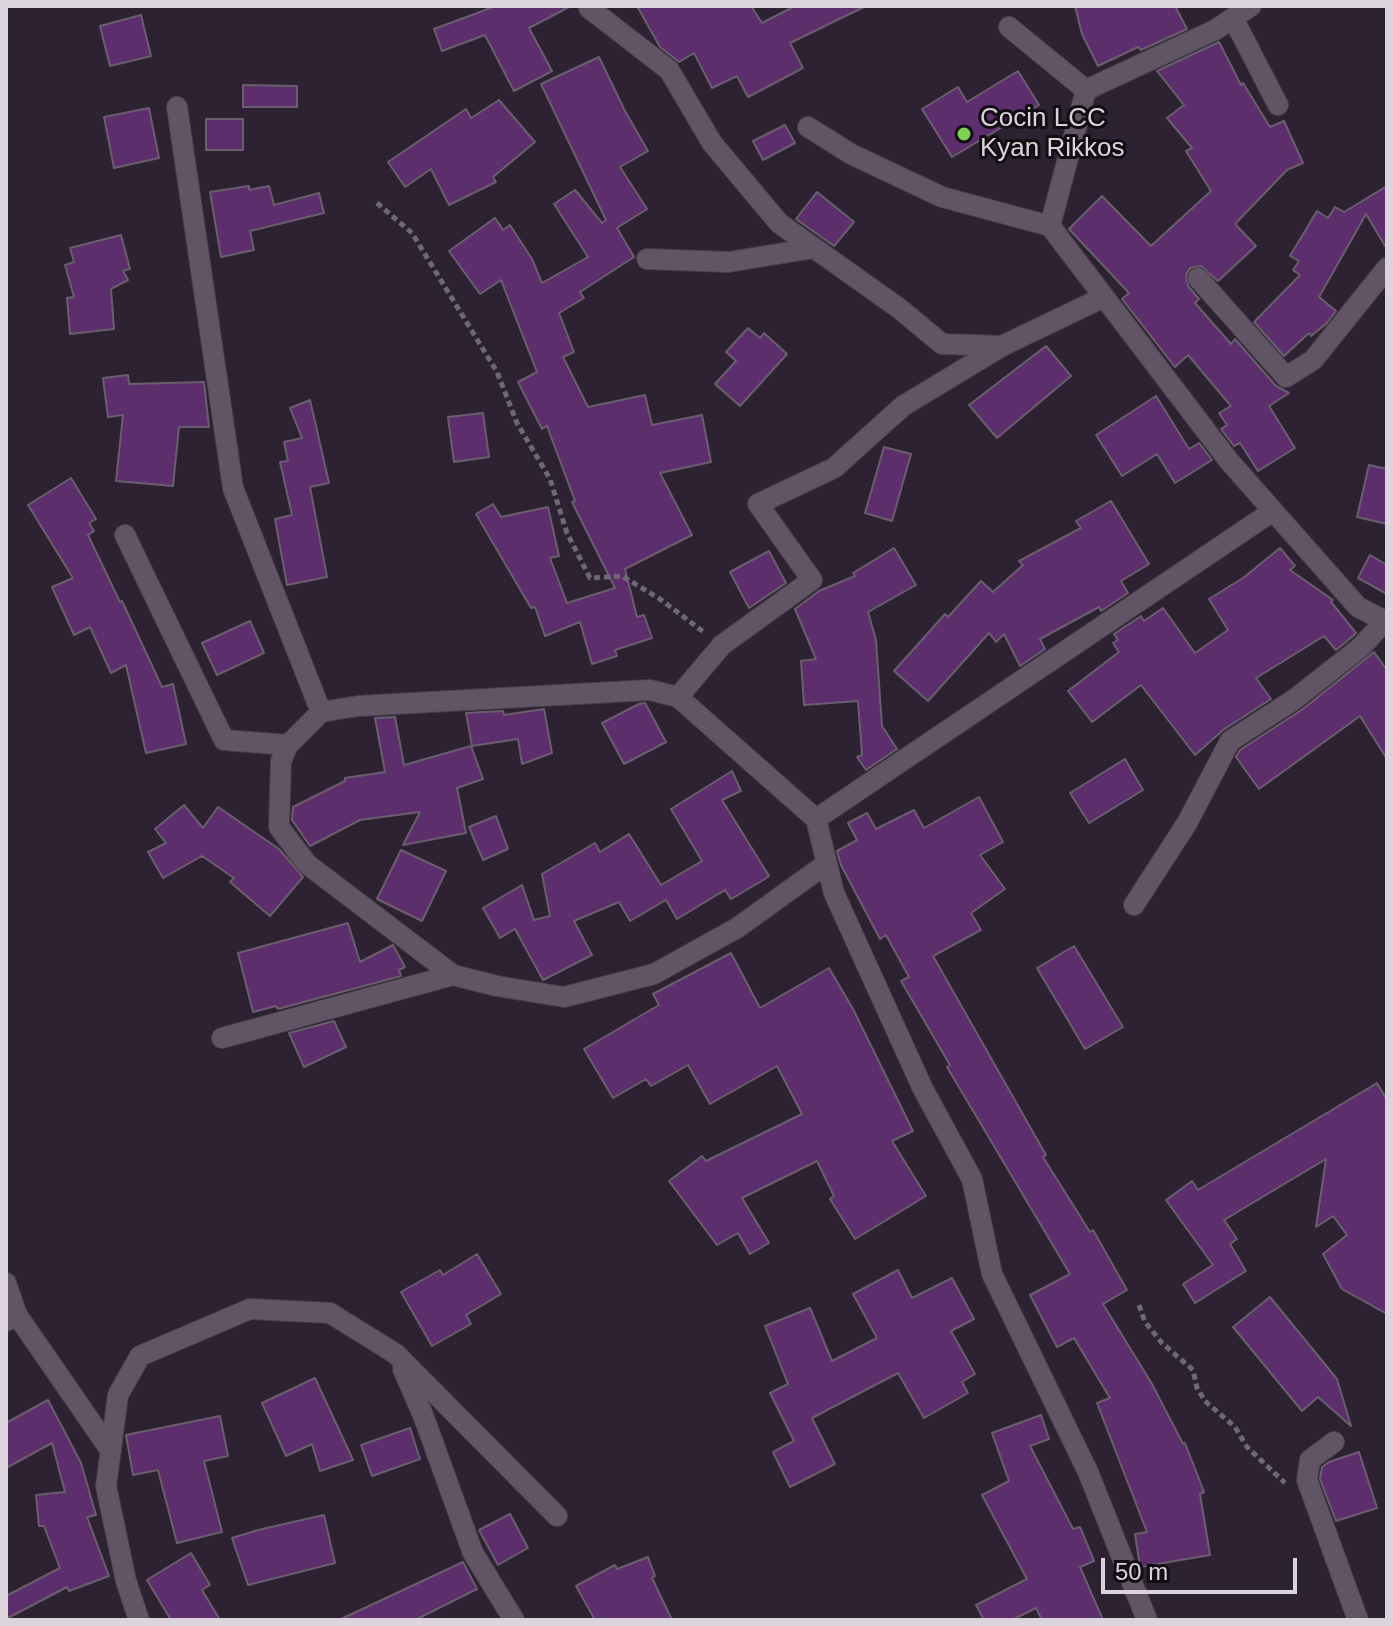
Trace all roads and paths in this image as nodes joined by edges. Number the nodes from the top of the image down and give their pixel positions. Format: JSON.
{"nodes":[{"id":1,"x":1251,"y":6,"type":"edge"},
{"id":2,"x":589,"y":8,"type":"edge"},
{"id":3,"x":1233,"y":18,"type":"junction"},
{"id":4,"x":1009,"y":27,"type":"dead end"},
{"id":5,"x":1086,"y":90,"type":"junction"},
{"id":6,"x":1278,"y":105,"type":"dead end"},
{"id":7,"x":177,"y":107,"type":"dead end"},
{"id":8,"x":808,"y":127,"type":"dead end"},
{"id":9,"x":377,"y":203,"type":"dead end"},
{"id":10,"x":1050,"y":226,"type":"junction"},
{"id":11,"x":814,"y":248,"type":"junction"},
{"id":12,"x":647,"y":259,"type":"dead end"},
{"id":13,"x":1387,"y":268,"type":"edge"},
{"id":14,"x":1198,"y":278,"type":"dead end"},
{"id":15,"x":1104,"y":297,"type":"junction"},
{"id":16,"x":1002,"y":346,"type":"junction"},
{"id":17,"x":1273,"y":511,"type":"junction"},
{"id":18,"x":125,"y":535,"type":"dead end"},
{"id":19,"x":1386,"y":622,"type":"edge"},
{"id":20,"x":722,"y":645,"type":"junction"},
{"id":21,"x":678,"y":697,"type":"junction"},
{"id":22,"x":321,"y":712,"type":"junction"},
{"id":23,"x":288,"y":745,"type":"junction"},
{"id":24,"x":816,"y":819,"type":"junction"},
{"id":25,"x":826,"y":864,"type":"junction"},
{"id":26,"x":1134,"y":905,"type":"dead end"},
{"id":27,"x":453,"y":975,"type":"junction"},
{"id":28,"x":222,"y":1038,"type":"dead end"},
{"id":29,"x":6,"y":1283,"type":"edge"},
{"id":30,"x":1139,"y":1305,"type":"dead end"},
{"id":31,"x":12,"y":1318,"type":"edge"},
{"id":32,"x":396,"y":1354,"type":"junction"},
{"id":33,"x":1334,"y":1442,"type":"dead end"},
{"id":34,"x":111,"y":1451,"type":"junction"},
{"id":35,"x":1317,"y":1508,"type":"junction"},
{"id":36,"x":557,"y":1516,"type":"dead end"},
{"id":37,"x":139,"y":1620,"type":"edge"},
{"id":38,"x":514,"y":1620,"type":"edge"},
{"id":39,"x":1147,"y":1620,"type":"edge"},
{"id":40,"x":1358,"y":1620,"type":"edge"}],
"edges":[{"from":1,"to":3,"type":"street"},
{"from":2,"to":11,"type":"street"},
{"from":3,"to":5,"type":"street"},
{"from":3,"to":6,"type":"street"},
{"from":4,"to":5,"type":"street"},
{"from":5,"to":10,"type":"street"},
{"from":7,"to":22,"type":"street"},
{"from":8,"to":10,"type":"street"},
{"from":9,"to":20,"type":"path"},
{"from":10,"to":15,"type":"street"},
{"from":11,"to":12,"type":"street"},
{"from":11,"to":16,"type":"street"},
{"from":13,"to":14,"type":"street"},
{"from":15,"to":16,"type":"street"},
{"from":15,"to":17,"type":"street"},
{"from":16,"to":20,"type":"street"},
{"from":17,"to":19,"type":"street"},
{"from":17,"to":24,"type":"street"},
{"from":18,"to":23,"type":"street"},
{"from":19,"to":26,"type":"street"},
{"from":20,"to":21,"type":"street"},
{"from":21,"to":22,"type":"street"},
{"from":21,"to":24,"type":"street"},
{"from":22,"to":23,"type":"street"},
{"from":23,"to":27,"type":"street"},
{"from":24,"to":25,"type":"street"},
{"from":25,"to":27,"type":"street"},
{"from":25,"to":39,"type":"street"},
{"from":27,"to":28,"type":"street"},
{"from":29,"to":31,"type":"street"},
{"from":30,"to":35,"type":"path"},
{"from":31,"to":34,"type":"street"},
{"from":32,"to":34,"type":"street"},
{"from":32,"to":36,"type":"street"},
{"from":32,"to":38,"type":"street"},
{"from":33,"to":35,"type":"street"},
{"from":34,"to":37,"type":"street"},
{"from":35,"to":40,"type":"street"}]}
